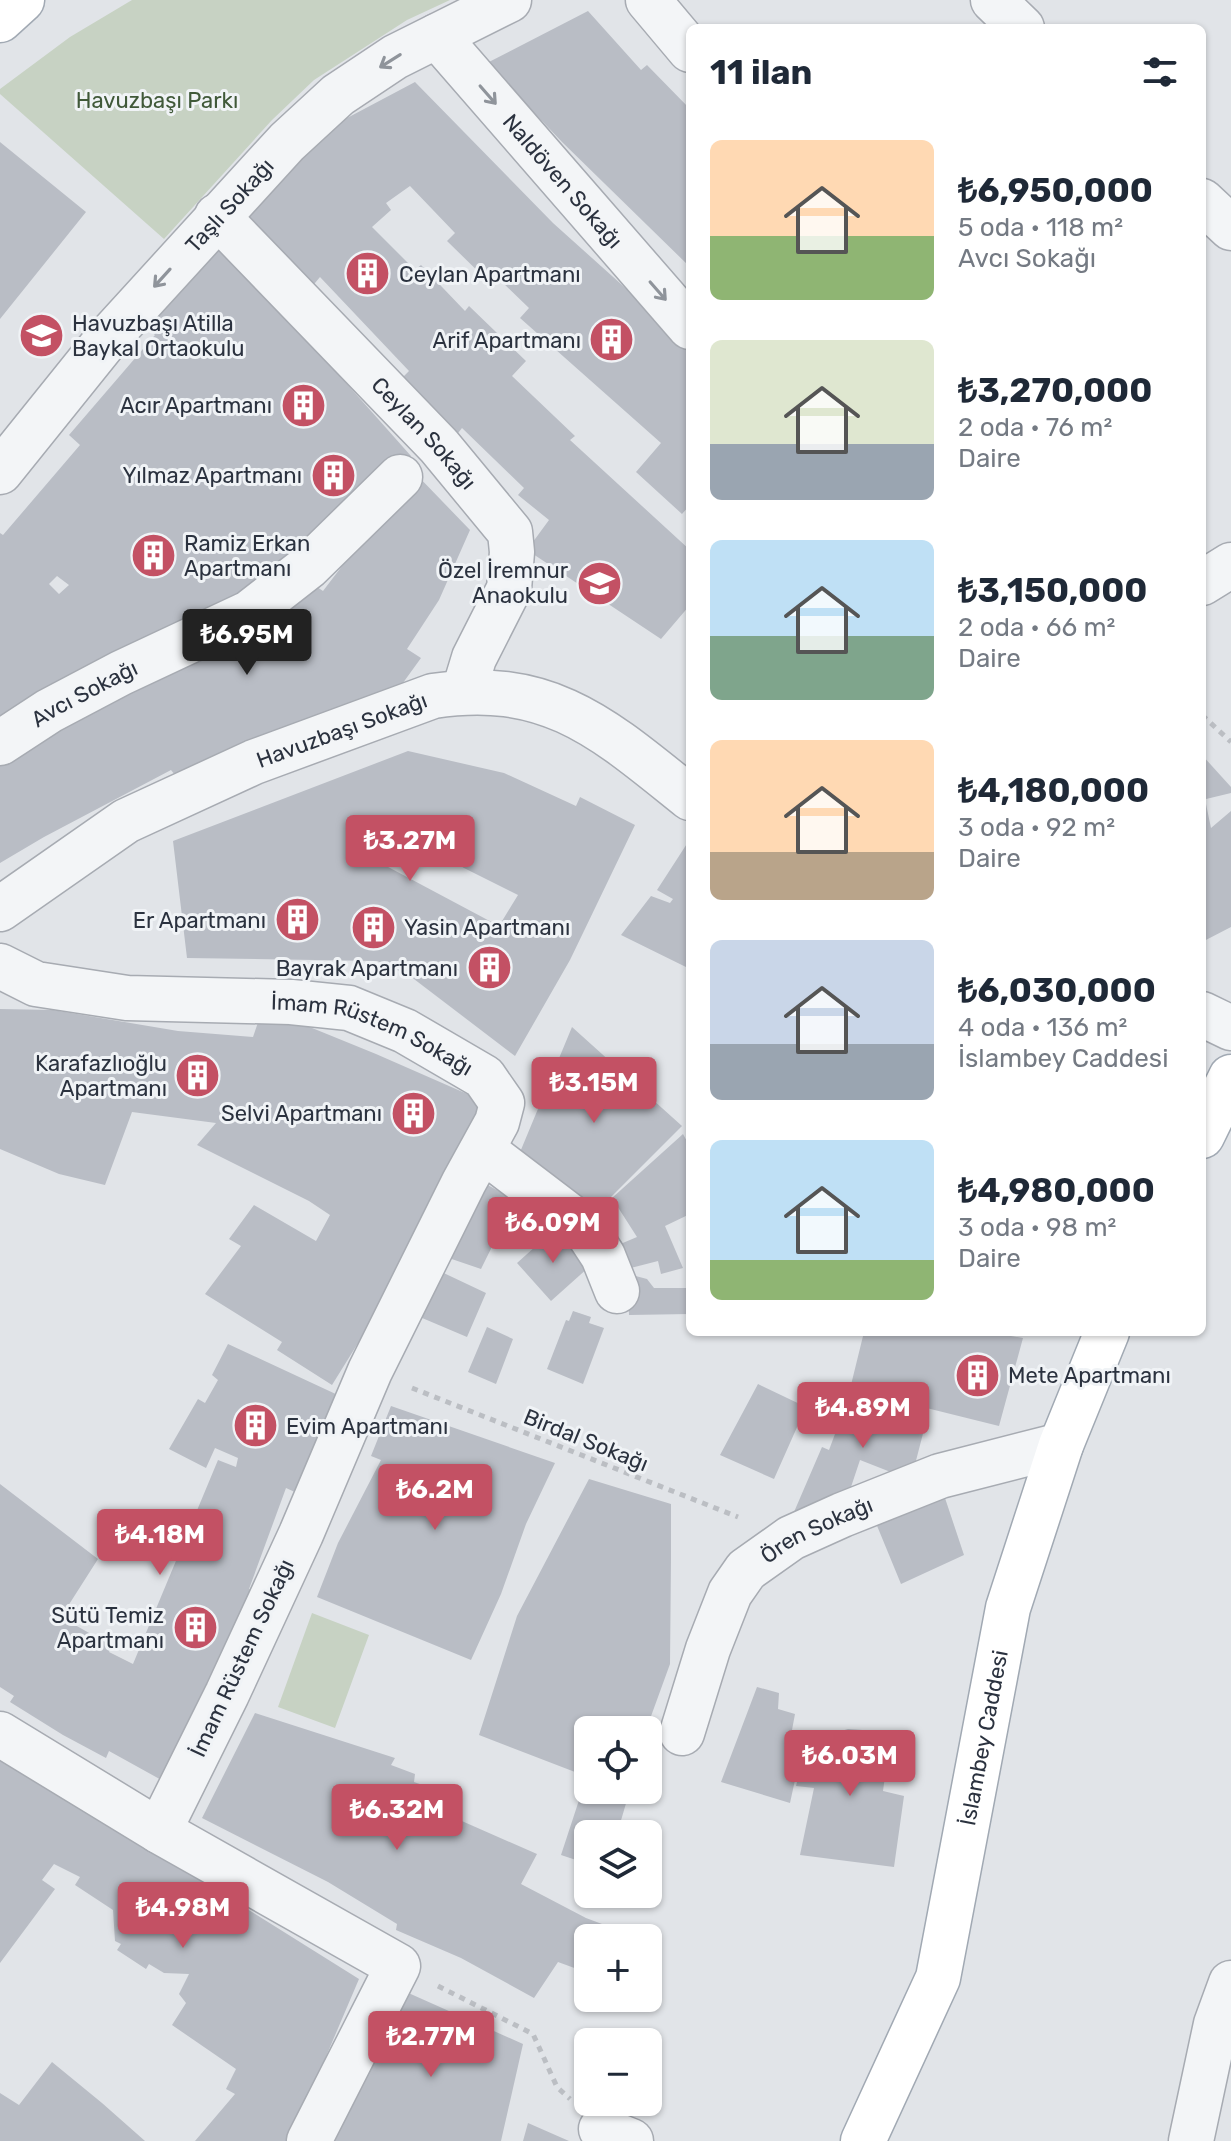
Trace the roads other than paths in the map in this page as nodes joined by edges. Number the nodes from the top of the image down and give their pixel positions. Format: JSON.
{"nodes":[{"id":1,"x":22,"y":0,"type":"edge"},
{"id":2,"x":509,"y":0,"type":"edge"},
{"id":3,"x":648,"y":0,"type":"edge"},
{"id":4,"x":993,"y":0,"type":"edge"},
{"id":5,"x":0,"y":20,"type":"edge"},
{"id":6,"x":1018,"y":24,"type":"edge"},
{"id":7,"x":437,"y":36,"type":"junction"},
{"id":8,"x":686,"y":45,"type":"edge"},
{"id":9,"x":1206,"y":205,"type":"edge"},
{"id":10,"x":217,"y":216,"type":"junction"},
{"id":11,"x":1231,"y":228,"type":"edge"},
{"id":12,"x":686,"y":322,"type":"edge"},
{"id":13,"x":0,"y":472,"type":"edge"},
{"id":14,"x":400,"y":477,"type":"dead end"},
{"id":15,"x":1231,"y":565,"type":"edge"},
{"id":16,"x":1206,"y":581,"type":"edge"},
{"id":17,"x":464,"y":691,"type":"junction"},
{"id":18,"x":0,"y":743,"type":"edge"},
{"id":19,"x":686,"y":795,"type":"edge"},
{"id":20,"x":0,"y":909,"type":"edge"},
{"id":21,"x":0,"y":966,"type":"edge"},
{"id":22,"x":1206,"y":1016,"type":"edge"},
{"id":23,"x":1231,"y":1028,"type":"edge"},
{"id":24,"x":1231,"y":1077,"type":"edge"},
{"id":25,"x":1206,"y":1128,"type":"edge"},
{"id":26,"x":483,"y":1150,"type":"junction"},
{"id":27,"x":617,"y":1291,"type":"dead end"},
{"id":28,"x":1105,"y":1336,"type":"edge"},
{"id":29,"x":1061,"y":1445,"type":"junction"},
{"id":30,"x":682,"y":1733,"type":"dead end"},
{"id":31,"x":0,"y":1734,"type":"edge"},
{"id":32,"x":159,"y":1831,"type":"junction"},
{"id":33,"x":1231,"y":1983,"type":"edge"},
{"id":34,"x":309,"y":2141,"type":"edge"},
{"id":35,"x":863,"y":2141,"type":"edge"},
{"id":36,"x":1191,"y":2141,"type":"edge"}],
"edges":[{"from":1,"to":5,"type":"main road"},
{"from":2,"to":7,"type":"street","name":"Taşlı Sokağı"},
{"from":3,"to":8,"type":"street"},
{"from":4,"to":6,"type":"street"},
{"from":7,"to":10,"type":"street","name":"Taşlı Sokağı","one_way":true},
{"from":7,"to":12,"type":"street","name":"Naldöven Sokağı","one_way":true},
{"from":9,"to":11,"type":"street"},
{"from":10,"to":13,"type":"street","name":"Taşlı Sokağı","one_way":true},
{"from":10,"to":17,"type":"street","name":"Ceylan Sokağı"},
{"from":14,"to":18,"type":"street","name":"Avcı Sokağı"},
{"from":15,"to":16,"type":"street"},
{"from":17,"to":19,"type":"street","name":"Havuzbaşı Sokağı"},
{"from":17,"to":20,"type":"street","name":"Havuzbaşı Sokağı"},
{"from":21,"to":26,"type":"street","name":"İmam Rüstem Sokağı"},
{"from":22,"to":23,"type":"street"},
{"from":24,"to":25,"type":"main road"},
{"from":26,"to":27,"type":"street"},
{"from":26,"to":32,"type":"street","name":"İmam Rüstem Sokağı"},
{"from":28,"to":29,"type":"main road","name":"İslambey Caddesi"},
{"from":29,"to":30,"type":"street","name":"Ören Sokağı"},
{"from":29,"to":35,"type":"main road","name":"İslambey Caddesi"},
{"from":31,"to":32,"type":"street"},
{"from":32,"to":34,"type":"street"},
{"from":33,"to":36,"type":"street"}]}
